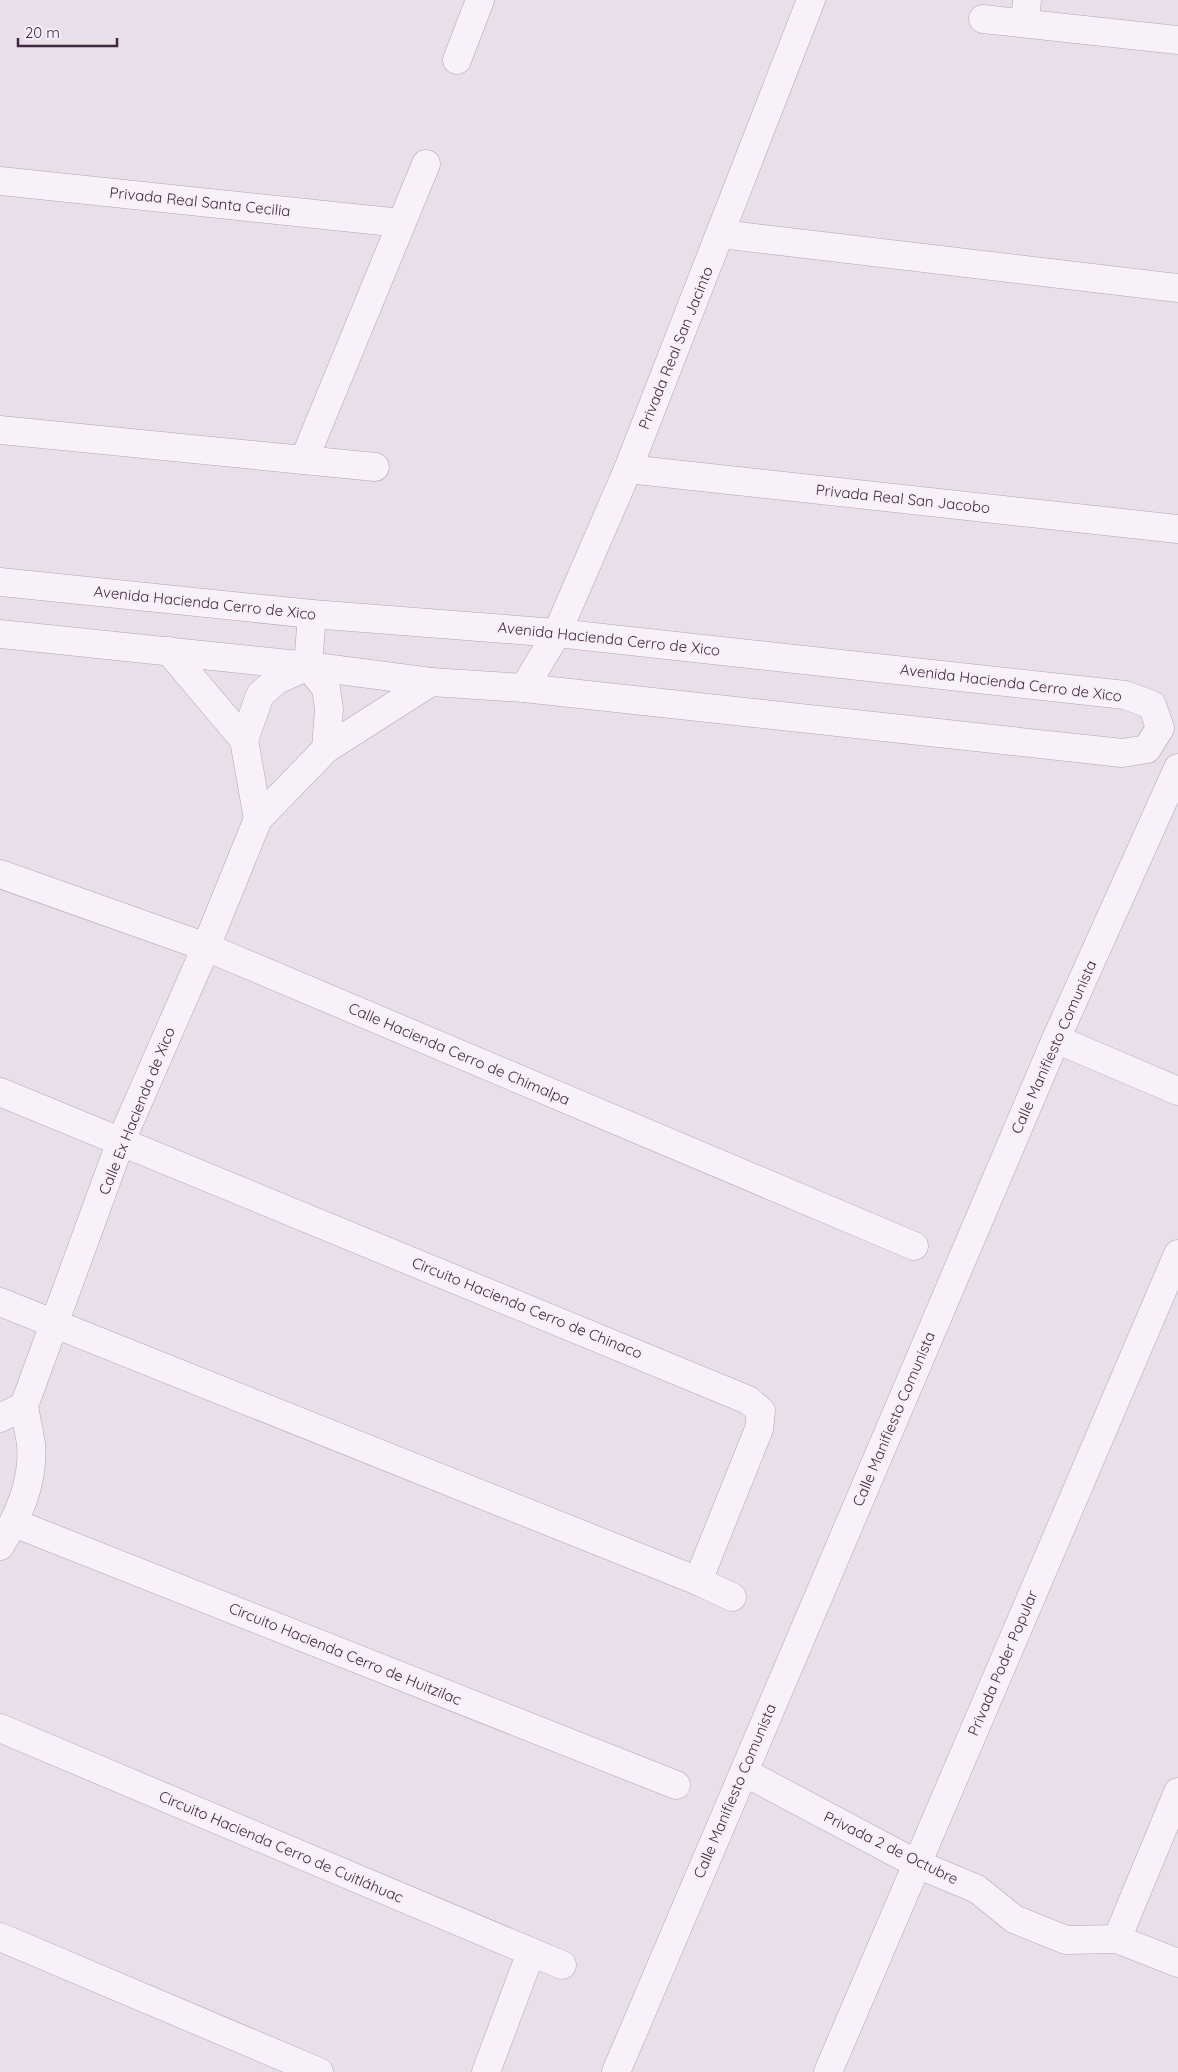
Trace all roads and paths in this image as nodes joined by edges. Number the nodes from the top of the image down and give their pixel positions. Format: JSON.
{"nodes":[{"id":1,"x":480,"y":0,"type":"edge"},
{"id":2,"x":811,"y":0,"type":"edge"},
{"id":3,"x":1026,"y":12,"type":"edge"},
{"id":4,"x":983,"y":18,"type":"dead end"},
{"id":5,"x":1178,"y":40,"type":"edge"},
{"id":6,"x":457,"y":60,"type":"dead end"},
{"id":7,"x":426,"y":164,"type":"dead end"},
{"id":8,"x":0,"y":181,"type":"edge"},
{"id":9,"x":401,"y":223,"type":"junction"},
{"id":10,"x":720,"y":234,"type":"junction"},
{"id":11,"x":1178,"y":288,"type":"edge"},
{"id":12,"x":0,"y":430,"type":"edge"},
{"id":13,"x":304,"y":460,"type":"junction"},
{"id":14,"x":375,"y":467,"type":"dead end"},
{"id":15,"x":628,"y":469,"type":"junction"},
{"id":16,"x":1178,"y":529,"type":"edge"},
{"id":17,"x":0,"y":582,"type":"edge"},
{"id":18,"x":312,"y":614,"type":"junction"},
{"id":19,"x":557,"y":633,"type":"junction"},
{"id":20,"x":0,"y":634,"type":"edge"},
{"id":21,"x":169,"y":651,"type":"junction"},
{"id":22,"x":308,"y":666,"type":"junction"},
{"id":23,"x":431,"y":682,"type":"junction"},
{"id":24,"x":524,"y":688,"type":"junction"},
{"id":25,"x":244,"y":740,"type":"junction"},
{"id":26,"x":326,"y":749,"type":"junction"},
{"id":27,"x":1178,"y":768,"type":"edge"},
{"id":28,"x":258,"y":819,"type":"junction"},
{"id":29,"x":0,"y":874,"type":"edge"},
{"id":30,"x":206,"y":947,"type":"junction"},
{"id":31,"x":1056,"y":1039,"type":"junction"},
{"id":32,"x":1178,"y":1091,"type":"edge"},
{"id":33,"x":0,"y":1092,"type":"edge"},
{"id":34,"x":121,"y":1141,"type":"junction"},
{"id":35,"x":914,"y":1246,"type":"dead end"},
{"id":36,"x":1178,"y":1254,"type":"edge"},
{"id":37,"x":0,"y":1302,"type":"edge"},
{"id":38,"x":55,"y":1324,"type":"junction"},
{"id":39,"x":24,"y":1406,"type":"junction"},
{"id":40,"x":0,"y":1418,"type":"edge"},
{"id":41,"x":14,"y":1523,"type":"junction"},
{"id":42,"x":0,"y":1546,"type":"edge"},
{"id":43,"x":698,"y":1581,"type":"junction"},
{"id":44,"x":732,"y":1597,"type":"dead end"},
{"id":45,"x":0,"y":1728,"type":"edge"},
{"id":46,"x":744,"y":1772,"type":"junction"},
{"id":47,"x":676,"y":1785,"type":"dead end"},
{"id":48,"x":1178,"y":1792,"type":"edge"},
{"id":49,"x":917,"y":1864,"type":"junction"},
{"id":50,"x":0,"y":1937,"type":"edge"},
{"id":51,"x":1117,"y":1939,"type":"junction"},
{"id":52,"x":531,"y":1952,"type":"junction"},
{"id":53,"x":1178,"y":1963,"type":"edge"},
{"id":54,"x":562,"y":1965,"type":"dead end"},
{"id":55,"x":319,"y":2072,"type":"edge"},
{"id":56,"x":486,"y":2072,"type":"edge"},
{"id":57,"x":616,"y":2072,"type":"edge"},
{"id":58,"x":828,"y":2072,"type":"edge"}],
"edges":[{"from":1,"to":6,"type":"street"},
{"from":2,"to":10,"type":"street","name":"Privada Real San Jacinto"},
{"from":3,"to":4,"type":"street"},
{"from":3,"to":5,"type":"street"},
{"from":7,"to":9,"type":"street"},
{"from":8,"to":9,"type":"street","name":"Privada Real Santa Cecilia"},
{"from":9,"to":13,"type":"street"},
{"from":10,"to":11,"type":"street"},
{"from":10,"to":15,"type":"street","name":"Privada Real San Jacinto"},
{"from":12,"to":13,"type":"street"},
{"from":13,"to":14,"type":"street"},
{"from":15,"to":16,"type":"street","name":"Privada Real San Jacobo"},
{"from":15,"to":19,"type":"street","name":"Privada Real San Jacinto"},
{"from":17,"to":18,"type":"street","name":"Avenida Hacienda Cerro de Xico"},
{"from":18,"to":19,"type":"street","name":"Avenida Hacienda Cerro de Xico"},
{"from":18,"to":22,"type":"street"},
{"from":19,"to":24,"type":"street","name":"Privada Real San Jacinto"},
{"from":19,"to":24,"type":"street","name":"Avenida Hacienda Cerro de Xico"},
{"from":20,"to":21,"type":"street","name":"Avenida Hacienda Cerro de Xico"},
{"from":21,"to":22,"type":"street","name":"Avenida Hacienda Cerro de Xico"},
{"from":21,"to":25,"type":"street"},
{"from":22,"to":23,"type":"street","name":"Avenida Hacienda Cerro de Xico"},
{"from":22,"to":25,"type":"street"},
{"from":22,"to":26,"type":"street"},
{"from":23,"to":24,"type":"street","name":"Avenida Hacienda Cerro de Xico"},
{"from":23,"to":26,"type":"street","name":"Calle Ex Hacienda de Xico"},
{"from":25,"to":28,"type":"street"},
{"from":26,"to":28,"type":"street","name":"Calle Ex Hacienda de Xico"},
{"from":27,"to":31,"type":"street","name":"Calle Manifiesto Comunista"},
{"from":28,"to":30,"type":"street","name":"Calle Ex Hacienda de Xico"},
{"from":29,"to":30,"type":"street","name":"Calle Hacienda Cerro de Chimalpa"},
{"from":30,"to":34,"type":"street","name":"Calle Ex Hacienda de Xico"},
{"from":30,"to":35,"type":"street","name":"Calle Hacienda Cerro de Chimalpa"},
{"from":31,"to":32,"type":"street"},
{"from":31,"to":46,"type":"street","name":"Calle Manifiesto Comunista"},
{"from":33,"to":34,"type":"street"},
{"from":34,"to":38,"type":"street","name":"Calle Ex Hacienda de Xico"},
{"from":34,"to":43,"type":"street","name":"Circuito Hacienda Cerro de Chinaco"},
{"from":36,"to":49,"type":"street","name":"Privada Poder Popular"},
{"from":37,"to":38,"type":"street"},
{"from":38,"to":39,"type":"street","name":"Calle Ex Hacienda de Xico"},
{"from":38,"to":43,"type":"street"},
{"from":39,"to":40,"type":"street"},
{"from":39,"to":41,"type":"street"},
{"from":41,"to":42,"type":"street"},
{"from":41,"to":47,"type":"street","name":"Circuito Hacienda Cerro de Huitzilac"},
{"from":43,"to":44,"type":"street"},
{"from":45,"to":52,"type":"street","name":"Circuito Hacienda Cerro de Cuitláhuac"},
{"from":46,"to":49,"type":"street","name":"Privada 2 de Octubre"},
{"from":46,"to":57,"type":"street","name":"Calle Manifiesto Comunista"},
{"from":48,"to":51,"type":"street"},
{"from":49,"to":51,"type":"street","name":"Privada 2 de Octubre"},
{"from":49,"to":58,"type":"street","name":"Privada Poder Popular"},
{"from":50,"to":55,"type":"street"},
{"from":51,"to":53,"type":"street","name":"Privada 2 de Octubre"},
{"from":52,"to":54,"type":"street","name":"Circuito Hacienda Cerro de Cuitláhuac"},
{"from":52,"to":56,"type":"street"}]}
